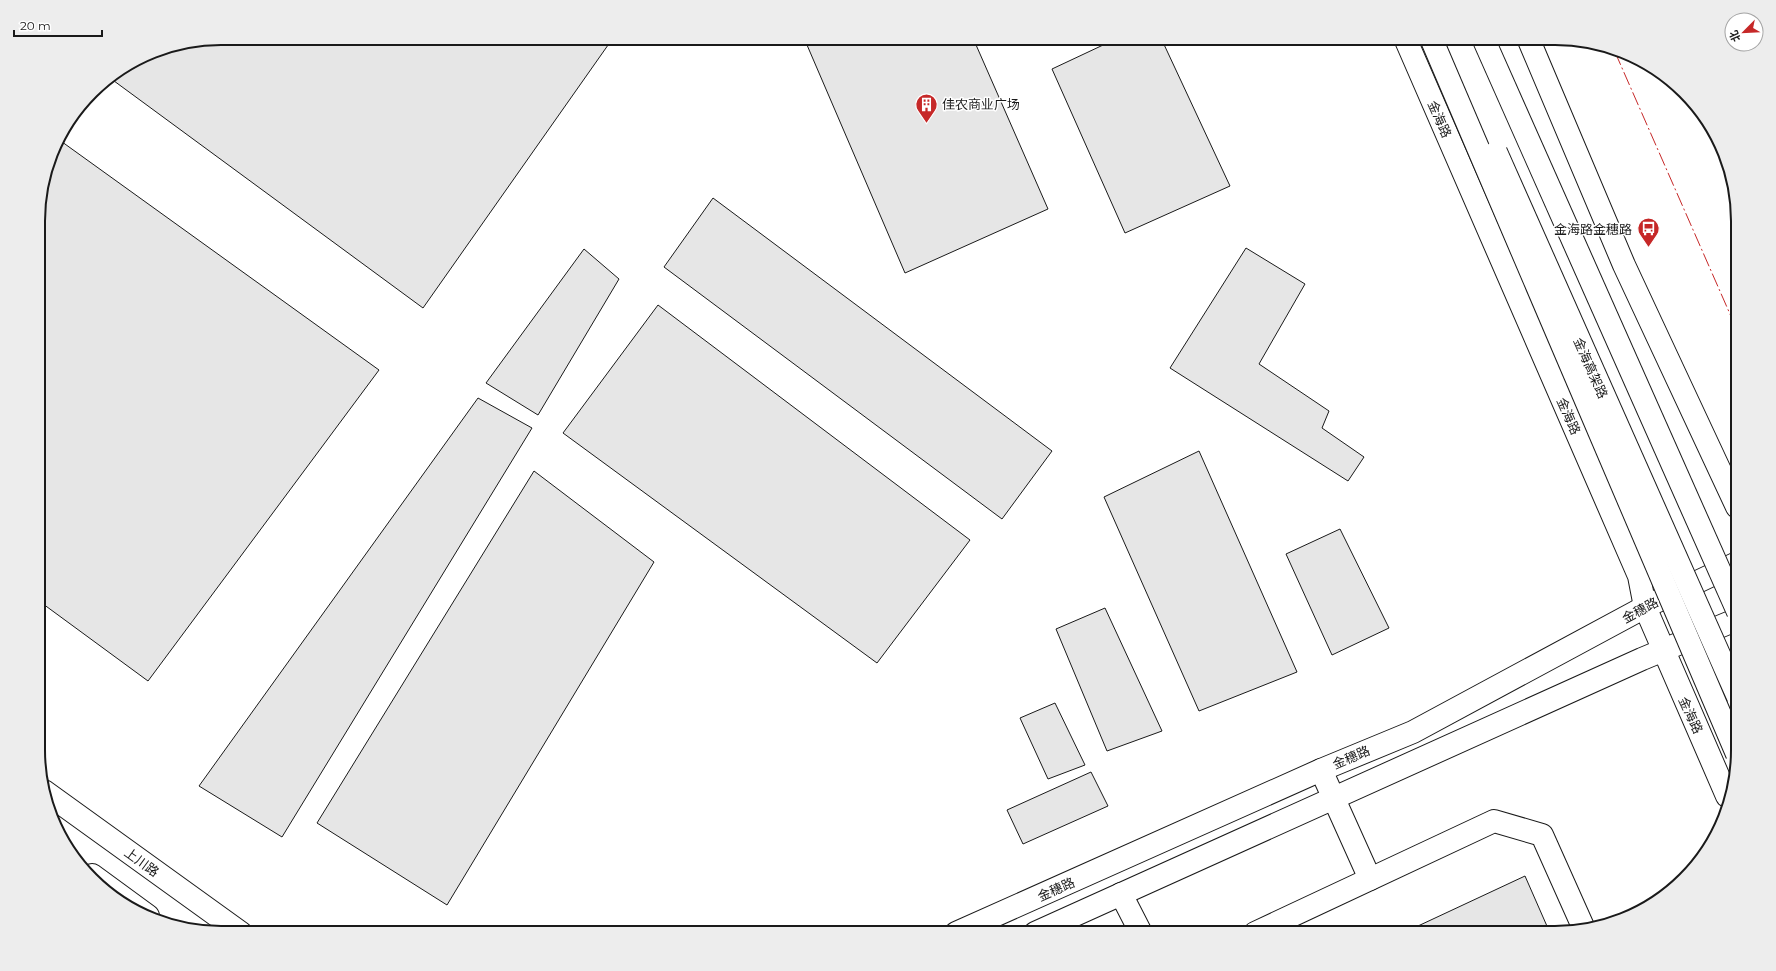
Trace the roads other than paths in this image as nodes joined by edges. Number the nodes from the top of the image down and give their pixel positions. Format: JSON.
{"nodes":[{"id":1,"x":1408,"y":45,"type":"edge"},
{"id":2,"x":1433,"y":45,"type":"edge"},
{"id":3,"x":1448,"y":45,"type":"edge"},
{"id":4,"x":1486,"y":45,"type":"edge"},
{"id":5,"x":1531,"y":45,"type":"edge"},
{"id":6,"x":1731,"y":494,"type":"edge"},
{"id":7,"x":1731,"y":565,"type":"edge"},
{"id":8,"x":1731,"y":596,"type":"edge"},
{"id":9,"x":1645,"y":607,"type":"junction"},
{"id":10,"x":1731,"y":622,"type":"edge"},
{"id":11,"x":1663,"y":651,"type":"junction"},
{"id":12,"x":1731,"y":681,"type":"edge"},
{"id":13,"x":1731,"y":740,"type":"edge"},
{"id":14,"x":1321,"y":770,"type":"junction"},
{"id":15,"x":1726,"y":793,"type":"edge"},
{"id":16,"x":51,"y":795,"type":"edge"},
{"id":17,"x":1334,"y":799,"type":"junction"},
{"id":18,"x":1370,"y":879,"type":"junction"},
{"id":19,"x":1121,"y":894,"type":"junction"},
{"id":20,"x":1582,"y":924,"type":"edge"},
{"id":21,"x":230,"y":926,"type":"edge"},
{"id":22,"x":972,"y":926,"type":"edge"},
{"id":23,"x":1050,"y":926,"type":"edge"},
{"id":24,"x":1137,"y":926,"type":"edge"},
{"id":25,"x":1270,"y":926,"type":"edge"}],
"edges":[{"from":1,"to":9,"type":"main road","name":"金海路"},
{"from":2,"to":13,"type":"main road","bridge":true},
{"from":3,"to":12,"type":"main road","name":"金海高架路","bridge":true},
{"from":4,"to":8,"type":"main road","bridge":true},
{"from":5,"to":6,"type":"main road"},
{"from":7,"to":9,"type":"main road","name":"金穗路"},
{"from":9,"to":11,"type":"main road","name":"金海路"},
{"from":9,"to":14,"type":"main road","name":"金穗路"},
{"from":10,"to":11,"type":"main road"},
{"from":11,"to":15,"type":"main road","name":"金海路"},
{"from":11,"to":17,"type":"main road"},
{"from":14,"to":17,"type":"main road"},
{"from":14,"to":22,"type":"main road","name":"金穗路"},
{"from":16,"to":21,"type":"main road","name":"上川路"},
{"from":17,"to":18,"type":"main road"},
{"from":17,"to":19,"type":"main road"},
{"from":18,"to":20,"type":"main road"},
{"from":18,"to":25,"type":"main road"},
{"from":19,"to":23,"type":"main road"},
{"from":19,"to":24,"type":"main road"}]}
